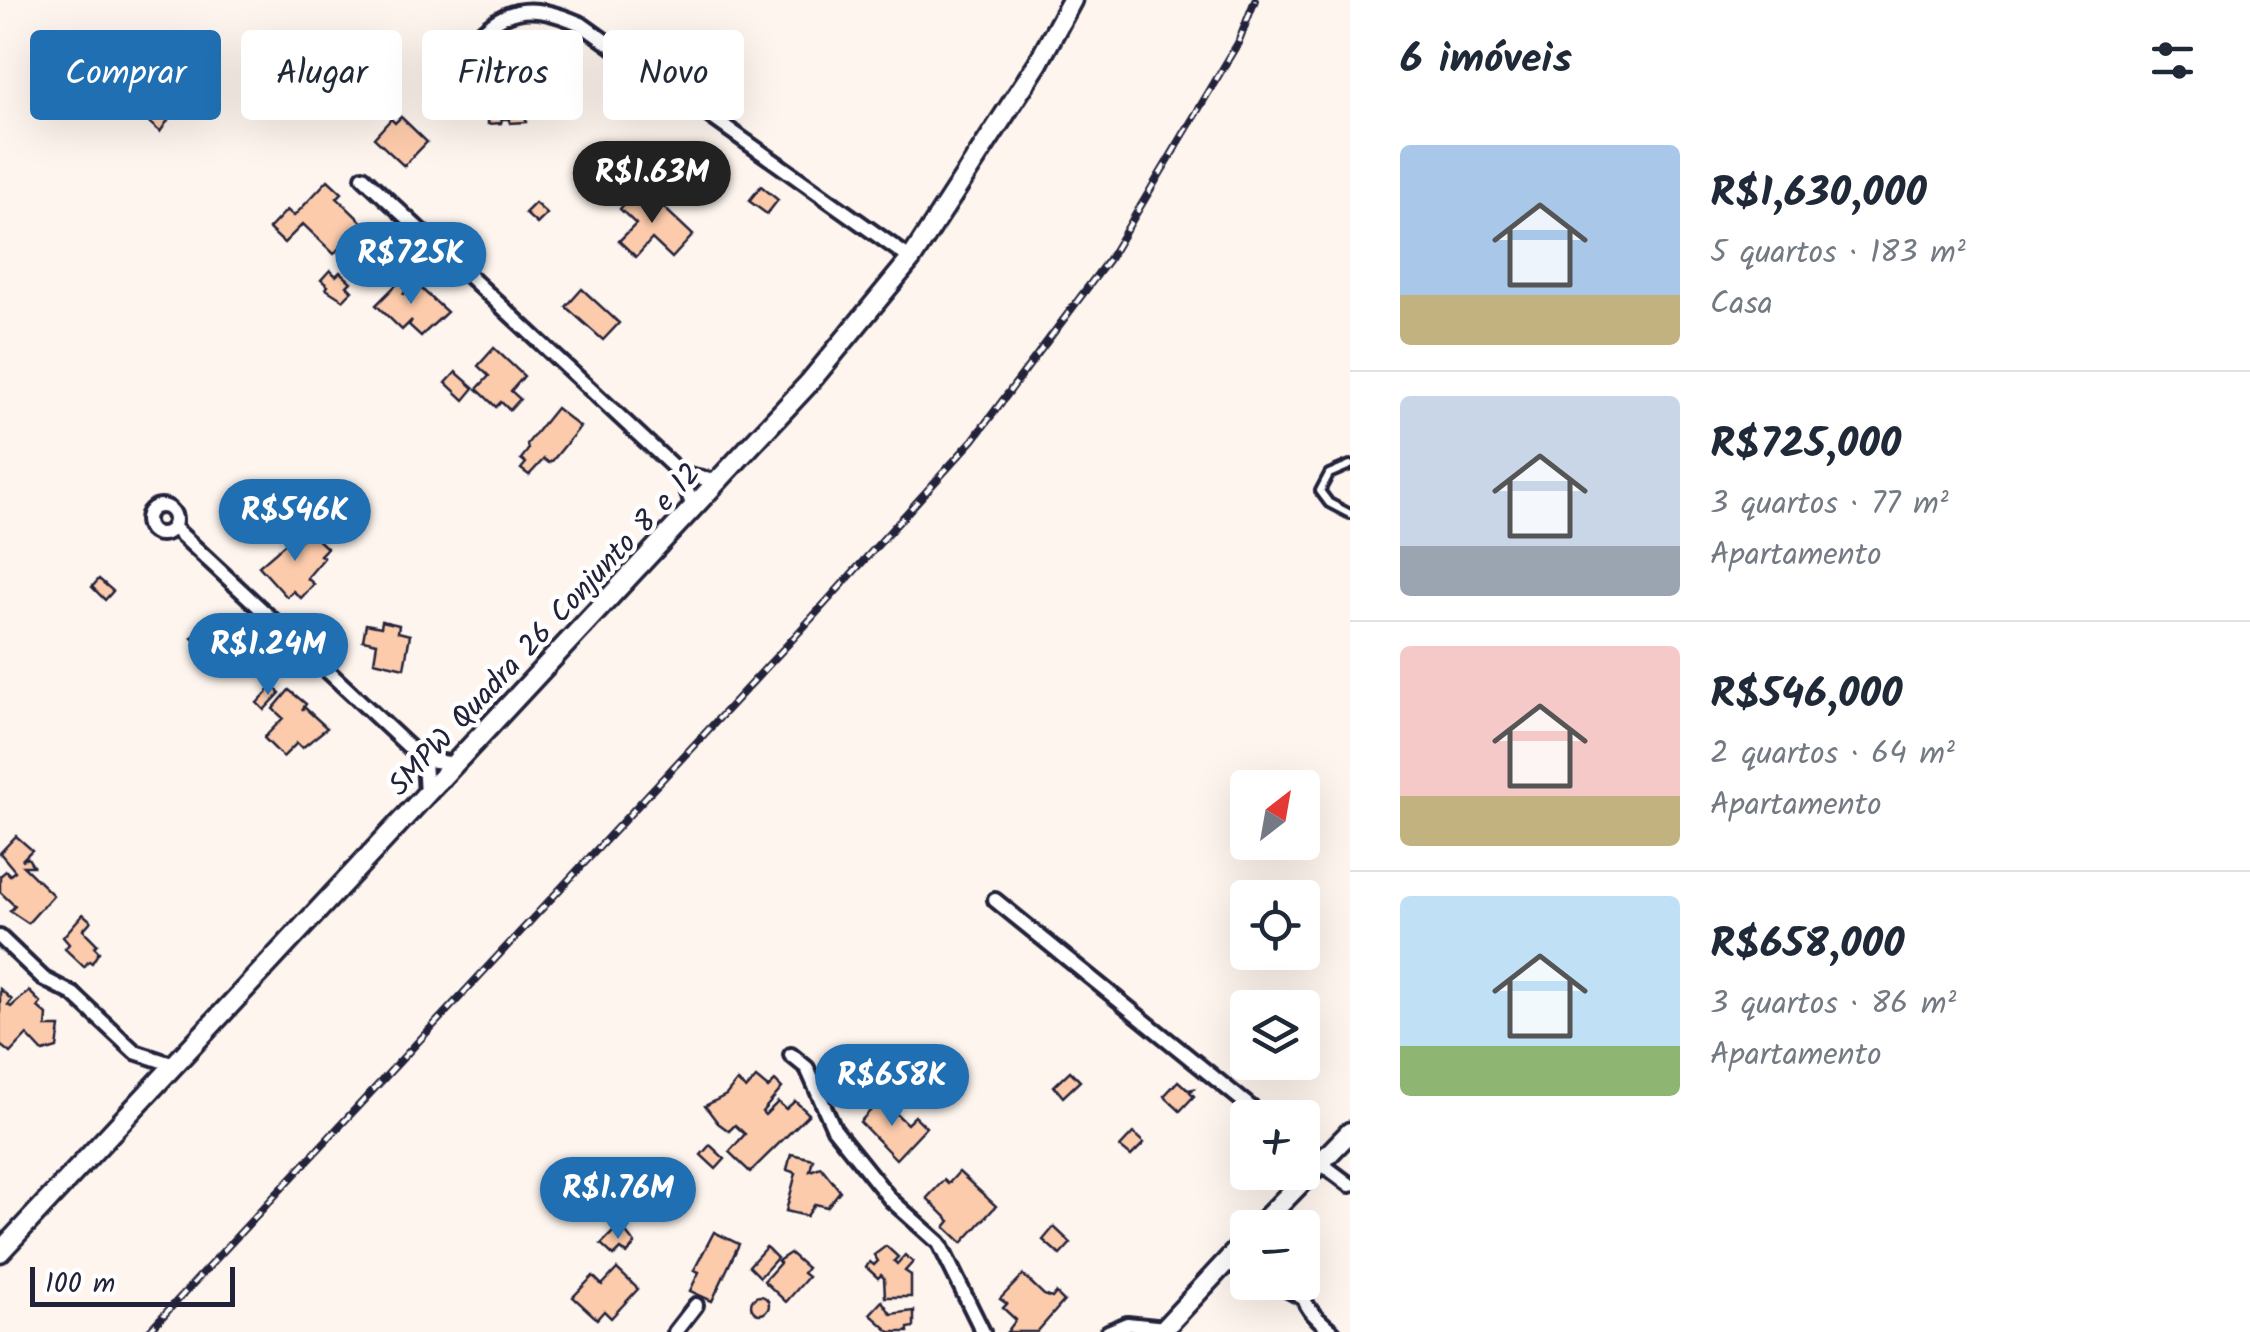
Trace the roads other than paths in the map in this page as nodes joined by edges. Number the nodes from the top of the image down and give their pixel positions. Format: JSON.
{"nodes":[{"id":1,"x":1072,"y":0,"type":"edge"},
{"id":2,"x":482,"y":30,"type":"edge"},
{"id":3,"x":363,"y":178,"type":"dead end"},
{"id":4,"x":910,"y":260,"type":"junction"},
{"id":5,"x":1350,"y":465,"type":"edge"},
{"id":6,"x":680,"y":473,"type":"junction"},
{"id":7,"x":719,"y":482,"type":"junction"},
{"id":8,"x":694,"y":510,"type":"junction"},
{"id":9,"x":1350,"y":514,"type":"edge"},
{"id":10,"x":172,"y":527,"type":"dead end"},
{"id":11,"x":424,"y":760,"type":"junction"},
{"id":12,"x":454,"y":764,"type":"junction"},
{"id":13,"x":426,"y":795,"type":"junction"},
{"id":14,"x":996,"y":900,"type":"dead end"},
{"id":15,"x":0,"y":937,"type":"edge"},
{"id":16,"x":791,"y":1055,"type":"dead end"},
{"id":17,"x":142,"y":1056,"type":"junction"},
{"id":18,"x":174,"y":1065,"type":"junction"},
{"id":19,"x":151,"y":1089,"type":"junction"},
{"id":20,"x":1242,"y":1100,"type":"edge"},
{"id":21,"x":1350,"y":1132,"type":"edge"},
{"id":22,"x":1321,"y":1164,"type":"junction"},
{"id":23,"x":1350,"y":1185,"type":"edge"},
{"id":24,"x":1275,"y":1210,"type":"edge"},
{"id":25,"x":0,"y":1252,"type":"edge"},
{"id":26,"x":1230,"y":1256,"type":"edge"},
{"id":27,"x":1223,"y":1263,"type":"junction"},
{"id":28,"x":1230,"y":1265,"type":"edge"},
{"id":29,"x":1302,"y":1300,"type":"edge"},
{"id":30,"x":696,"y":1305,"type":"dead end"},
{"id":31,"x":1163,"y":1330,"type":"edge"},
{"id":32,"x":674,"y":1332,"type":"edge"},
{"id":33,"x":984,"y":1332,"type":"edge"},
{"id":34,"x":1108,"y":1332,"type":"edge"},
{"id":35,"x":1333,"y":1332,"type":"edge"}],
"edges":[{"from":1,"to":4,"type":"street","name":"SMPW Quadra 26 Conjunto 8 e 12"},
{"from":2,"to":4,"type":"street"},
{"from":3,"to":6,"type":"street"},
{"from":4,"to":7,"type":"street","name":"SMPW Quadra 26 Conjunto 8 e 12"},
{"from":5,"to":9,"type":"lane"},
{"from":6,"to":7,"type":"street"},
{"from":6,"to":8,"type":"street"},
{"from":7,"to":8,"type":"street","name":"SMPW Quadra 26 Conjunto 8 e 12"},
{"from":8,"to":12,"type":"street","name":"SMPW Quadra 26 Conjunto 8 e 12"},
{"from":10,"to":11,"type":"street"},
{"from":11,"to":12,"type":"street"},
{"from":11,"to":13,"type":"street"},
{"from":12,"to":13,"type":"street","name":"SMPW Quadra 26 Conjunto 8 e 12"},
{"from":13,"to":18,"type":"street","name":"SMPW Quadra 26 Conjunto 8 e 12"},
{"from":14,"to":20,"type":"street"},
{"from":15,"to":17,"type":"street"},
{"from":16,"to":33,"type":"street"},
{"from":17,"to":18,"type":"street"},
{"from":17,"to":19,"type":"street"},
{"from":18,"to":19,"type":"street","name":"SMPW Quadra 26 Conjunto 8 e 12"},
{"from":19,"to":25,"type":"street","name":"SMPW Quadra 26 Conjunto 8 e 12"},
{"from":21,"to":22,"type":"street"},
{"from":22,"to":23,"type":"street"},
{"from":22,"to":24,"type":"street"},
{"from":26,"to":27,"type":"street"},
{"from":27,"to":28,"type":"street"},
{"from":27,"to":31,"type":"street"},
{"from":29,"to":35,"type":"street"},
{"from":30,"to":32,"type":"street"},
{"from":31,"to":34,"type":"street"}]}
